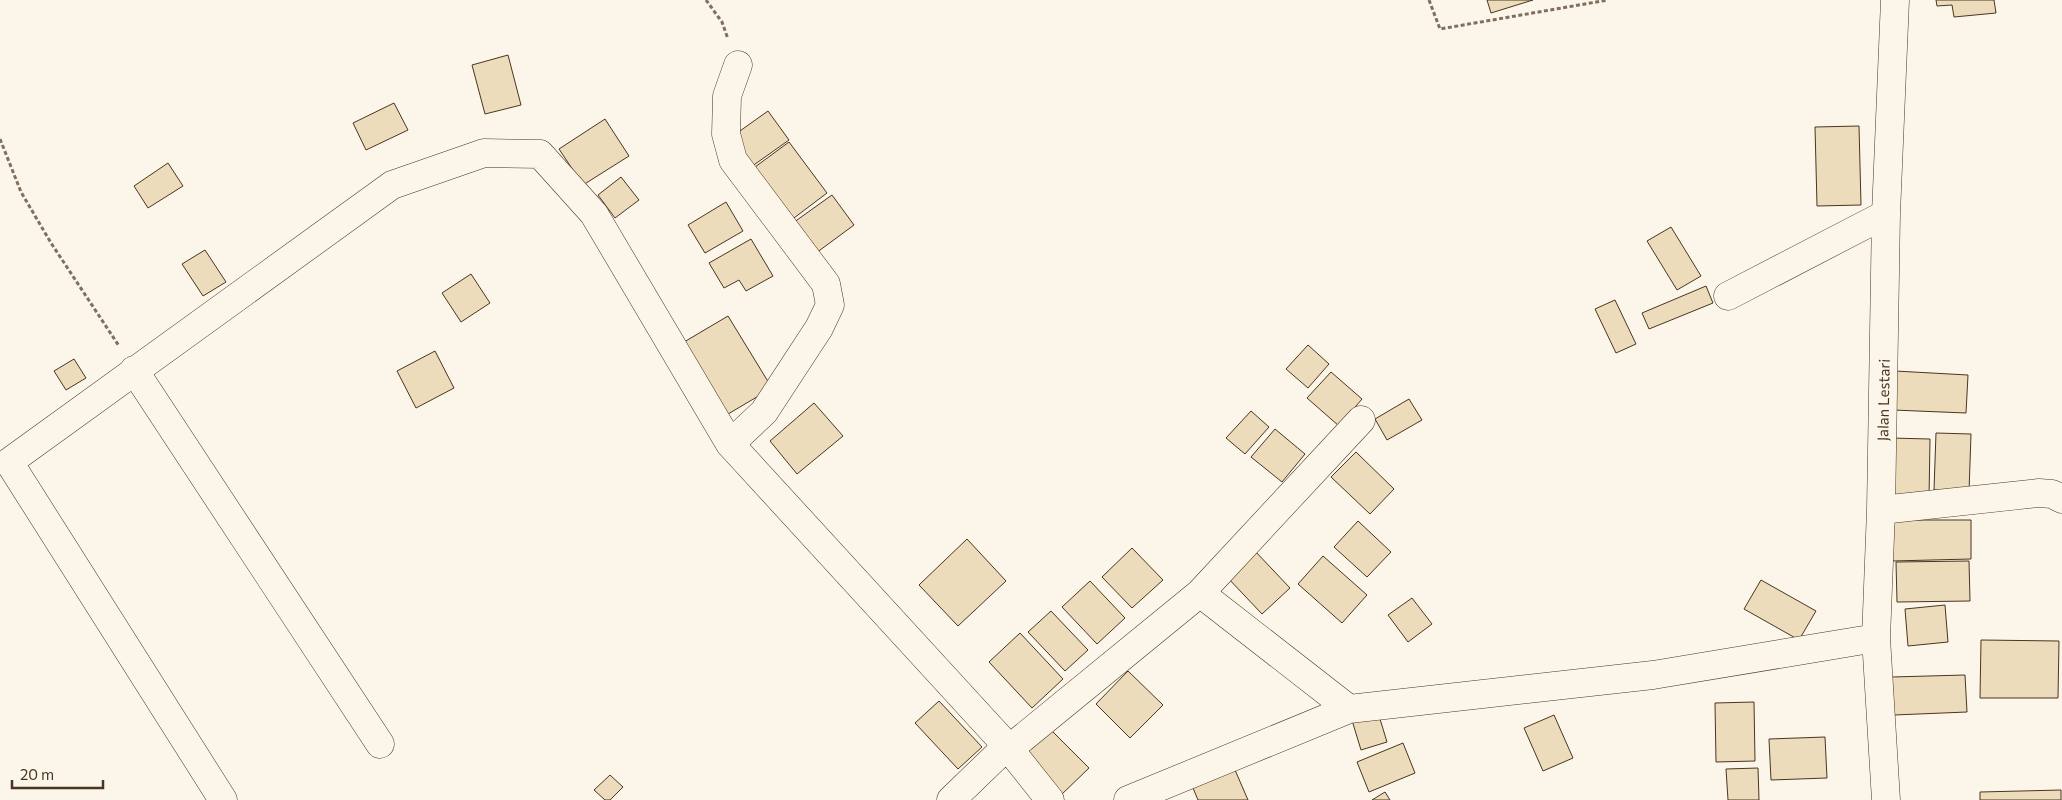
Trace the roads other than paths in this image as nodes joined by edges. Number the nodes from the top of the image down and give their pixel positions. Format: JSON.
{"nodes":[{"id":1,"x":1895,"y":0,"type":"edge"},
{"id":2,"x":738,"y":66,"type":"road end"},
{"id":3,"x":1886,"y":214,"type":"junction"},
{"id":4,"x":1728,"y":296,"type":"dead end"},
{"id":5,"x":134,"y":370,"type":"junction"},
{"id":6,"x":1362,"y":420,"type":"dead end"},
{"id":7,"x":730,"y":444,"type":"junction"},
{"id":8,"x":2062,"y":499,"type":"edge"},
{"id":9,"x":1881,"y":510,"type":"junction"},
{"id":10,"x":1200,"y":593,"type":"junction"},
{"id":11,"x":1876,"y":638,"type":"junction"},
{"id":12,"x":1349,"y":709,"type":"junction"},
{"id":13,"x":380,"y":744,"type":"dead end"},
{"id":14,"x":1008,"y":748,"type":"junction"},
{"id":15,"x":223,"y":800,"type":"edge"},
{"id":16,"x":952,"y":800,"type":"edge"},
{"id":17,"x":1050,"y":800,"type":"edge"},
{"id":18,"x":1128,"y":800,"type":"edge"},
{"id":19,"x":1886,"y":800,"type":"edge"}],
"edges":[{"from":1,"to":3,"type":"street","name":"Jalan Lestari"},
{"from":2,"to":7,"type":"street"},
{"from":3,"to":4,"type":"street"},
{"from":3,"to":9,"type":"street","name":"Jalan Lestari"},
{"from":5,"to":7,"type":"street"},
{"from":5,"to":13,"type":"street"},
{"from":5,"to":15,"type":"street"},
{"from":6,"to":10,"type":"street"},
{"from":7,"to":14,"type":"street"},
{"from":8,"to":9,"type":"street"},
{"from":9,"to":11,"type":"street","name":"Jalan Lestari"},
{"from":10,"to":12,"type":"street"},
{"from":10,"to":14,"type":"street"},
{"from":11,"to":12,"type":"street"},
{"from":11,"to":19,"type":"street","name":"Jalan Lestari"},
{"from":12,"to":18,"type":"street"},
{"from":14,"to":16,"type":"street"},
{"from":14,"to":17,"type":"street"}]}
